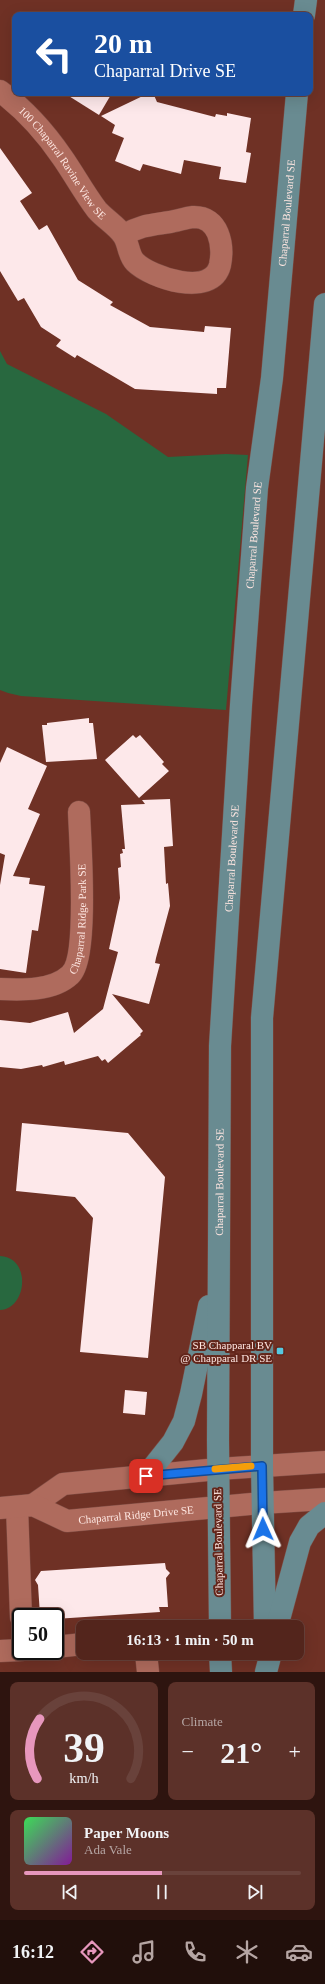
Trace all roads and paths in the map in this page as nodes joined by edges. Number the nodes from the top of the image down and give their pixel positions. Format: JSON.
{"nodes":[{"id":1,"x":306,"y":0,"type":"edge"},
{"id":2,"x":304,"y":12,"type":"edge"},
{"id":3,"x":0,"y":91,"type":"edge"},
{"id":4,"x":297,"y":96,"type":"edge"},
{"id":5,"x":124,"y":235,"type":"dead end"},
{"id":6,"x":325,"y":304,"type":"edge"},
{"id":7,"x":79,"y":812,"type":"dead end"},
{"id":8,"x":0,"y":989,"type":"edge"},
{"id":9,"x":218,"y":1264,"type":"junction"},
{"id":10,"x":325,"y":1462,"type":"edge"},
{"id":11,"x":262,"y":1466,"type":"junction"},
{"id":12,"x":218,"y":1469,"type":"junction"},
{"id":13,"x":146,"y":1476,"type":"junction"},
{"id":14,"x":325,"y":1499,"type":"edge"},
{"id":15,"x":262,"y":1503,"type":"junction"},
{"id":16,"x":16,"y":1507,"type":"edge"},
{"id":17,"x":218,"y":1507,"type":"junction"},
{"id":18,"x":325,"y":1513,"type":"edge"},
{"id":19,"x":21,"y":1608,"type":"edge"},
{"id":20,"x":220,"y":1620,"type":"edge"},
{"id":21,"x":265,"y":1620,"type":"edge"},
{"id":22,"x":279,"y":1620,"type":"edge"},
{"id":23,"x":76,"y":1645,"type":"edge"},
{"id":24,"x":64,"y":1646,"type":"edge"},
{"id":25,"x":12,"y":1650,"type":"edge"},
{"id":26,"x":0,"y":1651,"type":"edge"},
{"id":27,"x":147,"y":1660,"type":"edge"},
{"id":28,"x":220,"y":1660,"type":"edge"},
{"id":29,"x":266,"y":1660,"type":"edge"},
{"id":30,"x":269,"y":1660,"type":"edge"},
{"id":31,"x":148,"y":1672,"type":"edge"},
{"id":32,"x":221,"y":1672,"type":"edge"},
{"id":33,"x":266,"y":1672,"type":"edge"}],
"edges":[{"from":1,"to":2,"type":"main road"},
{"from":3,"to":5,"type":"street","name":"100 Chaparral Ravine View SE"},
{"from":4,"to":9,"type":"main road","name":"Chaparral Boulevard SE"},
{"from":6,"to":11,"type":"main road"},
{"from":7,"to":8,"type":"street","name":"Chaparral Ridge Park SE"},
{"from":9,"to":12,"type":"main road","name":"Chaparral Boulevard SE"},
{"from":9,"to":13,"type":"main road"},
{"from":10,"to":11,"type":"street"},
{"from":11,"to":12,"type":"street"},
{"from":11,"to":15,"type":"main road"},
{"from":12,"to":13,"type":"street"},
{"from":12,"to":17,"type":"main road","name":"Chaparral Boulevard SE"},
{"from":13,"to":16,"type":"street"},
{"from":14,"to":15,"type":"street","name":"Chaparral Ridge Drive SE"},
{"from":15,"to":17,"type":"street","name":"Chaparral Ridge Drive SE"},
{"from":15,"to":21,"type":"main road"},
{"from":16,"to":17,"type":"street","name":"Chaparral Ridge Drive SE"},
{"from":16,"to":19,"type":"street"},
{"from":17,"to":20,"type":"main road","name":"Chaparral Boulevard SE"},
{"from":18,"to":22,"type":"main road"},
{"from":23,"to":24,"type":"street"},
{"from":25,"to":26,"type":"street"},
{"from":27,"to":31,"type":"street"},
{"from":28,"to":32,"type":"main road"},
{"from":29,"to":33,"type":"main road"},
{"from":30,"to":33,"type":"main road"}]}
